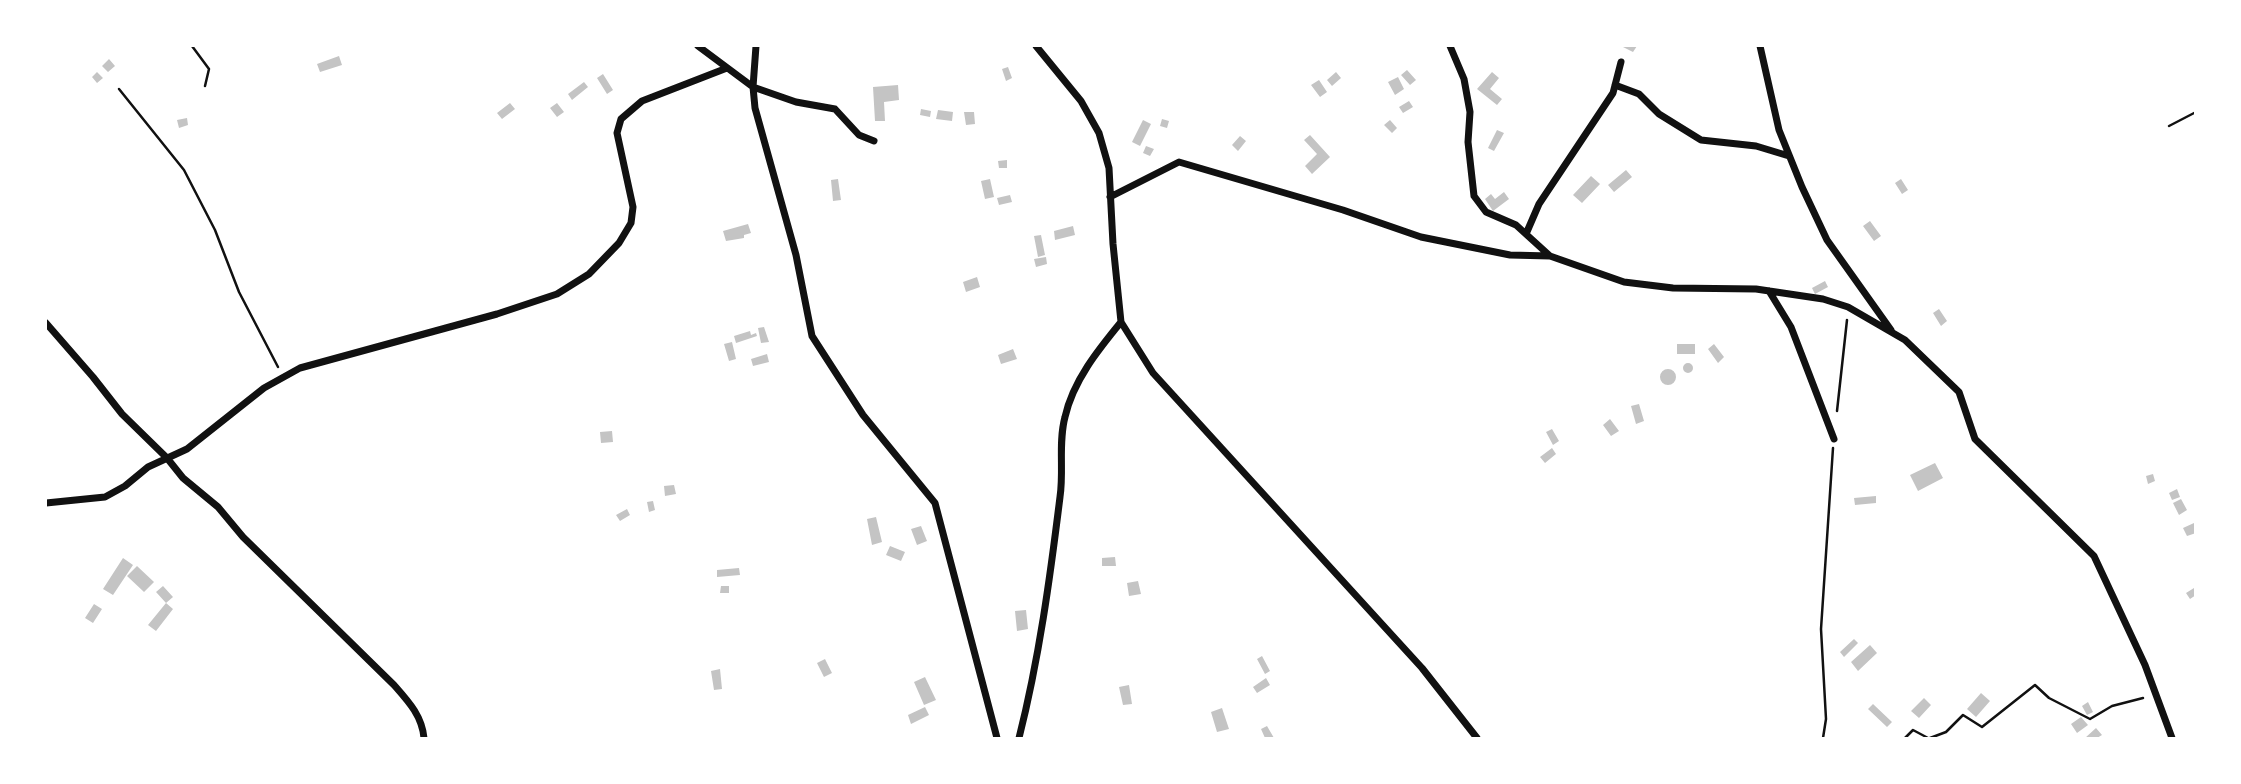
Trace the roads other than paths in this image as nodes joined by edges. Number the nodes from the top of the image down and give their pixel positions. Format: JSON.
{"nodes":[{"id":1,"x":698,"y":46,"type":"edge"},
{"id":2,"x":757,"y":46,"type":"edge"},
{"id":3,"x":1036,"y":46,"type":"edge"},
{"id":4,"x":1450,"y":46,"type":"edge"},
{"id":5,"x":1760,"y":46,"type":"edge"},
{"id":6,"x":1621,"y":62,"type":"dead end"},
{"id":7,"x":727,"y":68,"type":"junction"},
{"id":8,"x":1615,"y":85,"type":"junction"},
{"id":9,"x":753,"y":87,"type":"junction"},
{"id":10,"x":874,"y":141,"type":"dead end"},
{"id":11,"x":1789,"y":156,"type":"junction"},
{"id":12,"x":1110,"y":197,"type":"junction"},
{"id":13,"x":1526,"y":234,"type":"junction"},
{"id":14,"x":1550,"y":256,"type":"junction"},
{"id":15,"x":1769,"y":291,"type":"junction"},
{"id":16,"x":1121,"y":322,"type":"junction"},
{"id":17,"x":46,"y":323,"type":"edge"},
{"id":18,"x":1894,"y":333,"type":"junction"},
{"id":19,"x":1834,"y":439,"type":"road end"},
{"id":20,"x":167,"y":458,"type":"junction"},
{"id":21,"x":46,"y":503,"type":"edge"},
{"id":22,"x":424,"y":738,"type":"edge"},
{"id":23,"x":997,"y":738,"type":"edge"},
{"id":24,"x":1019,"y":738,"type":"edge"},
{"id":25,"x":1478,"y":738,"type":"edge"},
{"id":26,"x":2172,"y":738,"type":"edge"}],
"edges":[{"from":1,"to":7,"type":"street"},
{"from":2,"to":9,"type":"street"},
{"from":3,"to":12,"type":"street"},
{"from":4,"to":13,"type":"street"},
{"from":5,"to":11,"type":"street"},
{"from":6,"to":8,"type":"street"},
{"from":7,"to":9,"type":"street"},
{"from":7,"to":20,"type":"street"},
{"from":8,"to":11,"type":"street"},
{"from":8,"to":13,"type":"street"},
{"from":9,"to":10,"type":"street"},
{"from":9,"to":23,"type":"street"},
{"from":11,"to":18,"type":"street"},
{"from":12,"to":14,"type":"street"},
{"from":12,"to":16,"type":"street"},
{"from":13,"to":14,"type":"street"},
{"from":14,"to":15,"type":"street"},
{"from":15,"to":18,"type":"street"},
{"from":15,"to":19,"type":"street"},
{"from":16,"to":24,"type":"street"},
{"from":16,"to":25,"type":"street"},
{"from":17,"to":20,"type":"street"},
{"from":18,"to":26,"type":"street"},
{"from":20,"to":21,"type":"street"},
{"from":20,"to":22,"type":"street"}]}
